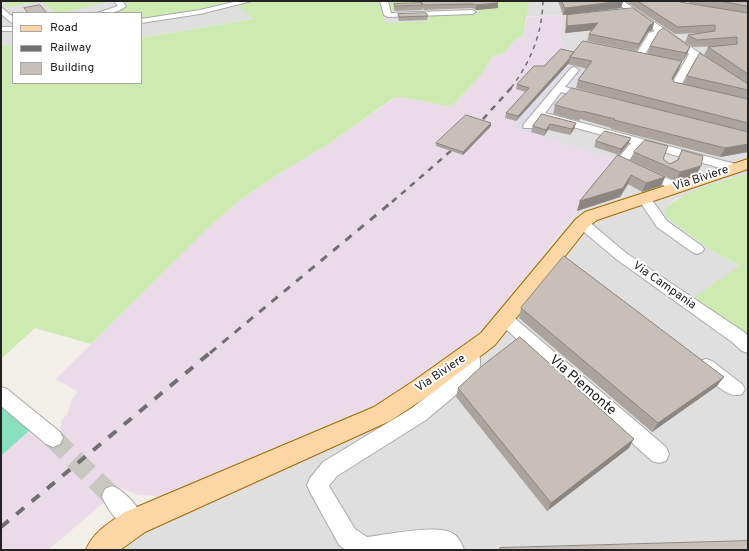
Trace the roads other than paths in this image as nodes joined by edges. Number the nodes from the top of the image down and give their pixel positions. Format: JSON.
{"nodes":[{"id":1,"x":5,"y":1,"type":"edge"},
{"id":2,"x":118,"y":1,"type":"edge"},
{"id":3,"x":248,"y":1,"type":"edge"},
{"id":4,"x":384,"y":1,"type":"edge"},
{"id":5,"x":618,"y":1,"type":"edge"},
{"id":6,"x":1,"y":4,"type":"edge"},
{"id":7,"x":1,"y":9,"type":"edge"},
{"id":8,"x":632,"y":11,"type":"junction"},
{"id":9,"x":104,"y":12,"type":"edge"},
{"id":10,"x":472,"y":12,"type":"edge"},
{"id":11,"x":617,"y":12,"type":"edge"},
{"id":12,"x":12,"y":21,"type":"edge"},
{"id":13,"x":142,"y":21,"type":"edge"},
{"id":14,"x":1,"y":28,"type":"edge"},
{"id":15,"x":12,"y":29,"type":"edge"},
{"id":16,"x":661,"y":31,"type":"junction"},
{"id":17,"x":687,"y":38,"type":"edge"},
{"id":18,"x":673,"y":39,"type":"junction"},
{"id":19,"x":707,"y":50,"type":"edge"},
{"id":20,"x":693,"y":53,"type":"junction"},
{"id":21,"x":640,"y":56,"type":"edge"},
{"id":22,"x":674,"y":64,"type":"edge"},
{"id":23,"x":687,"y":66,"type":"junction"},
{"id":24,"x":574,"y":70,"type":"dead end"},
{"id":25,"x":559,"y":88,"type":"junction"},
{"id":26,"x":697,"y":92,"type":"edge"},
{"id":27,"x":748,"y":92,"type":"edge"},
{"id":28,"x":595,"y":98,"type":"edge"},
{"id":29,"x":542,"y":115,"type":"junction"},
{"id":30,"x":528,"y":126,"type":"dead end"},
{"id":31,"x":591,"y":128,"type":"junction"},
{"id":32,"x":583,"y":138,"type":"dead end"},
{"id":33,"x":639,"y":141,"type":"junction"},
{"id":34,"x":741,"y":166,"type":"edge"},
{"id":35,"x":676,"y":187,"type":"junction"},
{"id":36,"x":644,"y":199,"type":"junction"},
{"id":37,"x":582,"y":223,"type":"junction"},
{"id":38,"x":697,"y":249,"type":"dead end"},
{"id":39,"x":504,"y":319,"type":"junction"},
{"id":40,"x":748,"y":346,"type":"edge"},
{"id":41,"x":471,"y":353,"type":"junction"},
{"id":42,"x":691,"y":355,"type":"edge"},
{"id":43,"x":736,"y":389,"type":"dead end"},
{"id":44,"x":1,"y":395,"type":"edge"},
{"id":45,"x":53,"y":438,"type":"tunnel mouth"},
{"id":46,"x":659,"y":454,"type":"dead end"},
{"id":47,"x":112,"y":496,"type":"tunnel mouth"},
{"id":48,"x":135,"y":522,"type":"junction"},
{"id":49,"x":100,"y":550,"type":"edge"},
{"id":50,"x":453,"y":550,"type":"edge"}],
"edges":[{"from":1,"to":6,"type":"street"},
{"from":2,"to":9,"type":"street"},
{"from":3,"to":13,"type":"street"},
{"from":4,"to":10,"type":"street"},
{"from":5,"to":8,"type":"street"},
{"from":7,"to":12,"type":"street"},
{"from":8,"to":11,"type":"street"},
{"from":8,"to":16,"type":"street"},
{"from":14,"to":15,"type":"street"},
{"from":16,"to":18,"type":"street"},
{"from":16,"to":21,"type":"street"},
{"from":17,"to":18,"type":"street"},
{"from":18,"to":20,"type":"street"},
{"from":19,"to":20,"type":"street"},
{"from":20,"to":23,"type":"street"},
{"from":20,"to":27,"type":"street"},
{"from":22,"to":23,"type":"street"},
{"from":23,"to":26,"type":"street"},
{"from":24,"to":25,"type":"street"},
{"from":25,"to":28,"type":"street"},
{"from":25,"to":29,"type":"street"},
{"from":29,"to":30,"type":"street"},
{"from":29,"to":31,"type":"street"},
{"from":31,"to":32,"type":"street"},
{"from":31,"to":33,"type":"street"},
{"from":33,"to":34,"type":"street"},
{"from":33,"to":35,"type":"street"},
{"from":34,"to":35,"type":"main road","name":"Via Biviere"},
{"from":35,"to":36,"type":"main road","name":"Via Biviere"},
{"from":36,"to":37,"type":"main road","name":"Via Biviere"},
{"from":36,"to":38,"type":"street"},
{"from":37,"to":39,"type":"main road","name":"Via Biviere"},
{"from":37,"to":40,"type":"street","name":"Via Campania"},
{"from":39,"to":41,"type":"main road","name":"Via Biviere"},
{"from":39,"to":46,"type":"street","name":"Via Piemonte"},
{"from":41,"to":48,"type":"main road","name":"Via Biviere"},
{"from":41,"to":50,"type":"street"},
{"from":42,"to":43,"type":"street"},
{"from":44,"to":45,"type":"street"},
{"from":47,"to":48,"type":"street"},
{"from":48,"to":49,"type":"main road","name":"Via Biviere"}]}
